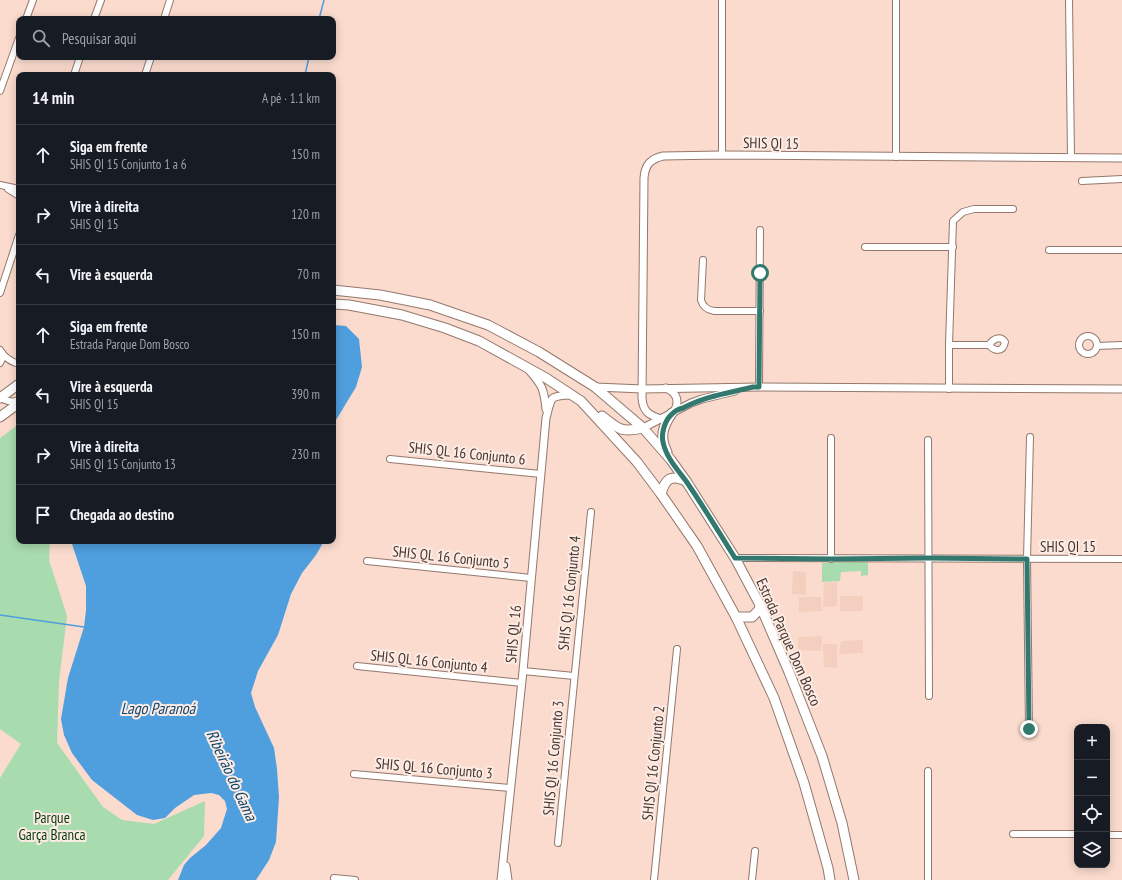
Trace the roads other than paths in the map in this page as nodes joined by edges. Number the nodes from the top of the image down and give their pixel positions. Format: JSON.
{"nodes":[{"id":1,"x":33,"y":0,"type":"edge"},
{"id":2,"x":101,"y":0,"type":"edge"},
{"id":3,"x":170,"y":0,"type":"edge"},
{"id":4,"x":722,"y":0,"type":"edge"},
{"id":5,"x":896,"y":0,"type":"edge"},
{"id":6,"x":1069,"y":0,"type":"edge"},
{"id":7,"x":27,"y":16,"type":"edge"},
{"id":8,"x":95,"y":16,"type":"edge"},
{"id":9,"x":165,"y":16,"type":"edge"},
{"id":10,"x":16,"y":46,"type":"edge"},
{"id":11,"x":79,"y":60,"type":"edge"},
{"id":12,"x":150,"y":60,"type":"edge"},
{"id":13,"x":75,"y":72,"type":"edge"},
{"id":14,"x":146,"y":72,"type":"edge"},
{"id":15,"x":0,"y":91,"type":"edge"},
{"id":16,"x":722,"y":155,"type":"junction"},
{"id":17,"x":896,"y":157,"type":"junction"},
{"id":18,"x":1071,"y":157,"type":"junction"},
{"id":19,"x":1122,"y":158,"type":"edge"},
{"id":20,"x":1122,"y":179,"type":"edge"},
{"id":21,"x":1082,"y":182,"type":"dead end"},
{"id":22,"x":3,"y":186,"type":"edge"},
{"id":23,"x":16,"y":188,"type":"edge"},
{"id":24,"x":16,"y":194,"type":"edge"},
{"id":25,"x":1014,"y":209,"type":"dead end"},
{"id":26,"x":760,"y":230,"type":"dead end"},
{"id":27,"x":16,"y":244,"type":"edge"},
{"id":28,"x":865,"y":247,"type":"dead end"},
{"id":29,"x":953,"y":247,"type":"junction"},
{"id":30,"x":1049,"y":250,"type":"dead end"},
{"id":31,"x":1122,"y":250,"type":"edge"},
{"id":32,"x":703,"y":260,"type":"dead end"},
{"id":33,"x":336,"y":290,"type":"edge"},
{"id":34,"x":0,"y":293,"type":"edge"},
{"id":35,"x":336,"y":304,"type":"edge"},
{"id":36,"x":760,"y":311,"type":"junction"},
{"id":37,"x":488,"y":325,"type":"junction"},
{"id":38,"x":479,"y":341,"type":"junction"},
{"id":39,"x":949,"y":345,"type":"junction"},
{"id":40,"x":989,"y":345,"type":"dead end"},
{"id":41,"x":1097,"y":346,"type":"dead end"},
{"id":42,"x":1122,"y":346,"type":"edge"},
{"id":43,"x":1,"y":351,"type":"edge"},
{"id":44,"x":0,"y":363,"type":"edge"},
{"id":45,"x":16,"y":363,"type":"edge"},
{"id":46,"x":524,"y":365,"type":"junction"},
{"id":47,"x":16,"y":386,"type":"edge"},
{"id":48,"x":595,"y":387,"type":"junction"},
{"id":49,"x":756,"y":387,"type":"junction"},
{"id":50,"x":665,"y":388,"type":"junction"},
{"id":51,"x":643,"y":389,"type":"junction"},
{"id":52,"x":949,"y":389,"type":"junction"},
{"id":53,"x":1122,"y":389,"type":"edge"},
{"id":54,"x":572,"y":394,"type":"junction"},
{"id":55,"x":0,"y":398,"type":"edge"},
{"id":56,"x":581,"y":401,"type":"junction"},
{"id":57,"x":16,"y":402,"type":"edge"},
{"id":58,"x":16,"y":404,"type":"edge"},
{"id":59,"x":672,"y":413,"type":"junction"},
{"id":60,"x":0,"y":417,"type":"edge"},
{"id":61,"x":546,"y":418,"type":"junction"},
{"id":62,"x":661,"y":419,"type":"junction"},
{"id":63,"x":643,"y":428,"type":"junction"},
{"id":64,"x":1030,"y":437,"type":"dead end"},
{"id":65,"x":831,"y":438,"type":"dead end"},
{"id":66,"x":928,"y":440,"type":"dead end"},
{"id":67,"x":390,"y":459,"type":"dead end"},
{"id":68,"x":671,"y":460,"type":"junction"},
{"id":69,"x":541,"y":474,"type":"junction"},
{"id":70,"x":686,"y":481,"type":"junction"},
{"id":71,"x":661,"y":494,"type":"junction"},
{"id":72,"x":591,"y":512,"type":"dead end"},
{"id":73,"x":735,"y":558,"type":"junction"},
{"id":74,"x":751,"y":558,"type":"junction"},
{"id":75,"x":928,"y":558,"type":"junction"},
{"id":76,"x":831,"y":559,"type":"junction"},
{"id":77,"x":1027,"y":559,"type":"junction"},
{"id":78,"x":1122,"y":559,"type":"edge"},
{"id":79,"x":367,"y":561,"type":"dead end"},
{"id":80,"x":742,"y":570,"type":"junction"},
{"id":81,"x":531,"y":578,"type":"junction"},
{"id":82,"x":760,"y":605,"type":"junction"},
{"id":83,"x":736,"y":617,"type":"junction"},
{"id":84,"x":677,"y":649,"type":"dead end"},
{"id":85,"x":357,"y":666,"type":"dead end"},
{"id":86,"x":523,"y":671,"type":"junction"},
{"id":87,"x":574,"y":676,"type":"junction"},
{"id":88,"x":522,"y":683,"type":"junction"},
{"id":89,"x":929,"y":696,"type":"dead end"},
{"id":90,"x":1029,"y":729,"type":"dead end"},
{"id":91,"x":928,"y":771,"type":"dead end"},
{"id":92,"x":354,"y":774,"type":"dead end"},
{"id":93,"x":511,"y":788,"type":"junction"},
{"id":94,"x":1012,"y":834,"type":"dead end"},
{"id":95,"x":1074,"y":834,"type":"edge"},
{"id":96,"x":1110,"y":835,"type":"edge"},
{"id":97,"x":1122,"y":835,"type":"edge"},
{"id":98,"x":558,"y":843,"type":"dead end"},
{"id":99,"x":755,"y":851,"type":"dead end"},
{"id":100,"x":505,"y":854,"type":"junction"},
{"id":101,"x":334,"y":878,"type":"dead end"},
{"id":102,"x":355,"y":880,"type":"edge"},
{"id":103,"x":501,"y":880,"type":"edge"},
{"id":104,"x":508,"y":880,"type":"edge"},
{"id":105,"x":654,"y":880,"type":"edge"},
{"id":106,"x":752,"y":880,"type":"edge"},
{"id":107,"x":830,"y":880,"type":"edge"},
{"id":108,"x":854,"y":880,"type":"edge"},
{"id":109,"x":928,"y":880,"type":"edge"}],
"edges":[{"from":1,"to":7,"type":"street"},
{"from":2,"to":8,"type":"street"},
{"from":3,"to":9,"type":"street"},
{"from":4,"to":16,"type":"street"},
{"from":5,"to":17,"type":"street"},
{"from":6,"to":18,"type":"street"},
{"from":10,"to":15,"type":"street"},
{"from":11,"to":13,"type":"street"},
{"from":12,"to":14,"type":"street"},
{"from":16,"to":17,"type":"street","name":"SHIS QI 15"},
{"from":16,"to":51,"type":"street","name":"SHIS QI 15"},
{"from":17,"to":18,"type":"street","name":"SHIS QI 15"},
{"from":18,"to":19,"type":"street","name":"SHIS QI 15"},
{"from":20,"to":21,"type":"street"},
{"from":22,"to":23,"type":"street"},
{"from":22,"to":24,"type":"street"},
{"from":25,"to":29,"type":"street"},
{"from":26,"to":36,"type":"street"},
{"from":27,"to":34,"type":"street"},
{"from":28,"to":29,"type":"street"},
{"from":29,"to":39,"type":"street"},
{"from":30,"to":31,"type":"street"},
{"from":32,"to":36,"type":"street"},
{"from":33,"to":37,"type":"main road","name":"Estrada Parque Dom Bosco"},
{"from":35,"to":38,"type":"main road"},
{"from":36,"to":49,"type":"street"},
{"from":37,"to":38,"type":"main road"},
{"from":37,"to":48,"type":"main road","name":"Estrada Parque Dom Bosco"},
{"from":38,"to":46,"type":"main road"},
{"from":39,"to":40,"type":"street"},
{"from":39,"to":52,"type":"street"},
{"from":41,"to":42,"type":"street"},
{"from":43,"to":44,"type":"street"},
{"from":43,"to":45,"type":"street"},
{"from":46,"to":54,"type":"main road"},
{"from":46,"to":61,"type":"street","name":"SHIS QL 16"},
{"from":47,"to":55,"type":"main road"},
{"from":48,"to":51,"type":"street"},
{"from":48,"to":63,"type":"main road","name":"Estrada Parque Dom Bosco"},
{"from":49,"to":50,"type":"street"},
{"from":49,"to":52,"type":"street"},
{"from":49,"to":59,"type":"street"},
{"from":50,"to":51,"type":"street"},
{"from":50,"to":59,"type":"street"},
{"from":51,"to":62,"type":"street"},
{"from":52,"to":53,"type":"street"},
{"from":54,"to":56,"type":"main road"},
{"from":54,"to":61,"type":"street","name":"SHIS QL 16"},
{"from":55,"to":57,"type":"street"},
{"from":56,"to":63,"type":"main road"},
{"from":56,"to":71,"type":"main road"},
{"from":58,"to":60,"type":"main road"},
{"from":59,"to":62,"type":"street"},
{"from":59,"to":68,"type":"main road"},
{"from":61,"to":69,"type":"street","name":"SHIS QL 16"},
{"from":62,"to":63,"type":"street"},
{"from":63,"to":68,"type":"main road","name":"Estrada Parque Dom Bosco"},
{"from":64,"to":77,"type":"street"},
{"from":65,"to":76,"type":"street"},
{"from":66,"to":75,"type":"street"},
{"from":67,"to":69,"type":"street","name":"SHIS QL 16 Conjunto 6"},
{"from":68,"to":70,"type":"main road","name":"Estrada Parque Dom Bosco"},
{"from":69,"to":81,"type":"street","name":"SHIS QL 16"},
{"from":70,"to":71,"type":"main road"},
{"from":70,"to":73,"type":"main road","name":"Estrada Parque Dom Bosco"},
{"from":71,"to":83,"type":"main road"},
{"from":72,"to":87,"type":"street","name":"SHIS QI 16 Conjunto 4"},
{"from":73,"to":74,"type":"street","name":"SHIS QI 15"},
{"from":73,"to":80,"type":"main road","name":"Estrada Parque Dom Bosco"},
{"from":74,"to":76,"type":"street","name":"SHIS QI 15"},
{"from":74,"to":80,"type":"street"},
{"from":75,"to":76,"type":"street","name":"SHIS QI 15"},
{"from":75,"to":77,"type":"street","name":"SHIS QI 15"},
{"from":75,"to":89,"type":"street"},
{"from":77,"to":78,"type":"street","name":"SHIS QI 15"},
{"from":77,"to":90,"type":"street"},
{"from":79,"to":81,"type":"street","name":"SHIS QL 16 Conjunto 5"},
{"from":80,"to":82,"type":"main road","name":"Estrada Parque Dom Bosco"},
{"from":81,"to":86,"type":"street","name":"SHIS QL 16"},
{"from":82,"to":83,"type":"main road"},
{"from":82,"to":108,"type":"main road","name":"Estrada Parque Dom Bosco"},
{"from":83,"to":107,"type":"main road"},
{"from":84,"to":105,"type":"street","name":"SHIS QI 16 Conjunto 2"},
{"from":85,"to":88,"type":"street","name":"SHIS QL 16 Conjunto 4"},
{"from":86,"to":87,"type":"street"},
{"from":86,"to":88,"type":"street","name":"SHIS QL 16"},
{"from":87,"to":98,"type":"street","name":"SHIS QI 16 Conjunto 3"},
{"from":88,"to":93,"type":"street","name":"SHIS QL 16"},
{"from":91,"to":109,"type":"street"},
{"from":92,"to":93,"type":"street","name":"SHIS QL 16 Conjunto 3"},
{"from":93,"to":100,"type":"street","name":"SHIS QL 16"},
{"from":94,"to":95,"type":"street"},
{"from":96,"to":97,"type":"street"},
{"from":99,"to":106,"type":"street"},
{"from":100,"to":103,"type":"street","name":"SHIS QL 16"},
{"from":100,"to":104,"type":"street","name":"SHIS QL 16"},
{"from":101,"to":102,"type":"street"}]}
